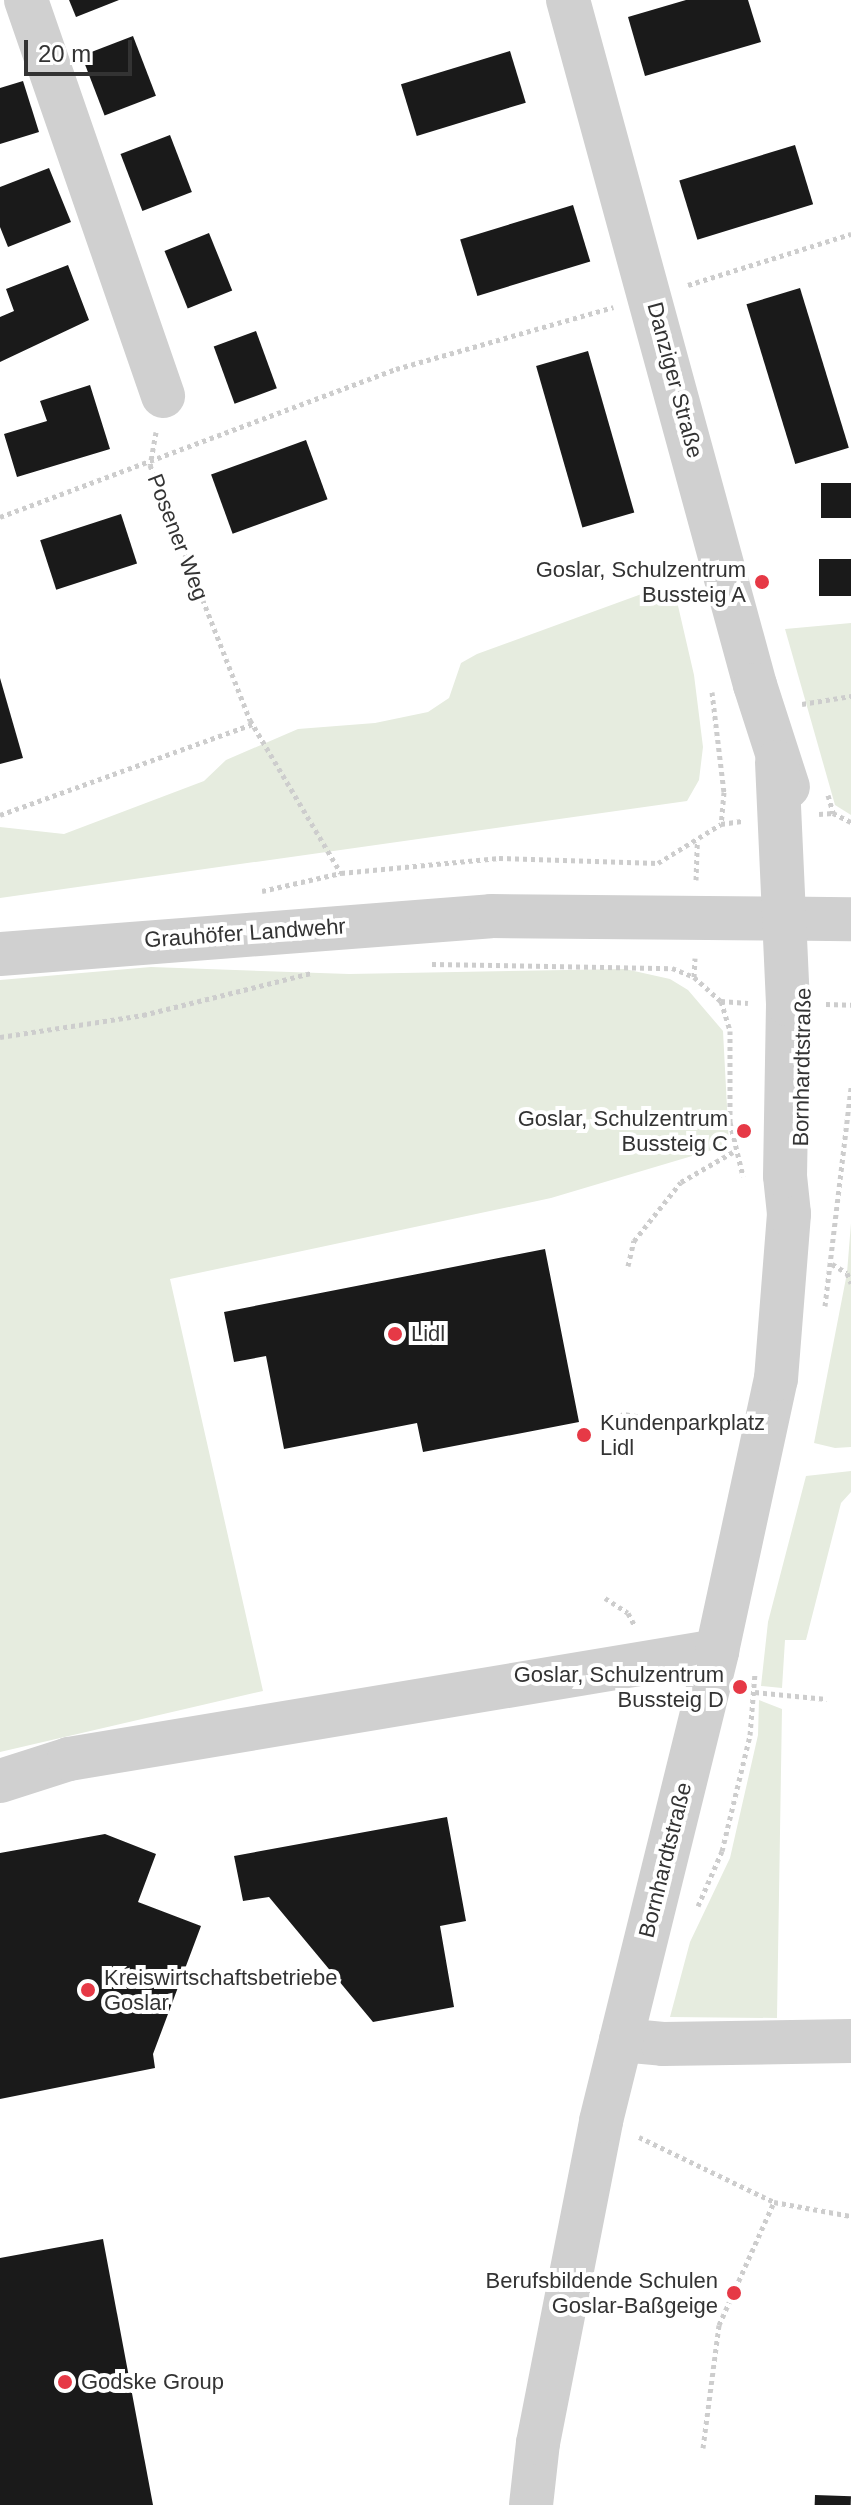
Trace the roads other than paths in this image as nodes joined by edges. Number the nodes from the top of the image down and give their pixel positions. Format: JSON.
{"nodes":[{"id":1,"x":26,"y":0,"type":"edge"},
{"id":2,"x":568,"y":0,"type":"edge"},
{"id":3,"x":163,"y":396,"type":"road end"},
{"id":4,"x":851,"y":903,"type":"edge"},
{"id":5,"x":793,"y":910,"type":"junction"},
{"id":6,"x":851,"y":919,"type":"edge"},
{"id":7,"x":0,"y":954,"type":"edge"},
{"id":8,"x":717,"y":1651,"type":"junction"},
{"id":9,"x":0,"y":1781,"type":"edge"},
{"id":10,"x":621,"y":2040,"type":"junction"},
{"id":11,"x":851,"y":2041,"type":"edge"},
{"id":12,"x":531,"y":2505,"type":"edge"}],
"edges":[{"from":1,"to":3,"type":"street"},
{"from":2,"to":5,"type":"street","name":"Danziger Straße"},
{"from":4,"to":5,"type":"street"},
{"from":5,"to":6,"type":"street"},
{"from":5,"to":7,"type":"street","name":"Grauhöfer Landwehr"},
{"from":5,"to":8,"type":"street","name":"Bornhardtstraße"},
{"from":8,"to":9,"type":"street"},
{"from":8,"to":10,"type":"street","name":"Bornhardtstraße"},
{"from":10,"to":11,"type":"street"},
{"from":10,"to":12,"type":"street","name":"Bornhardtstraße"}]}
